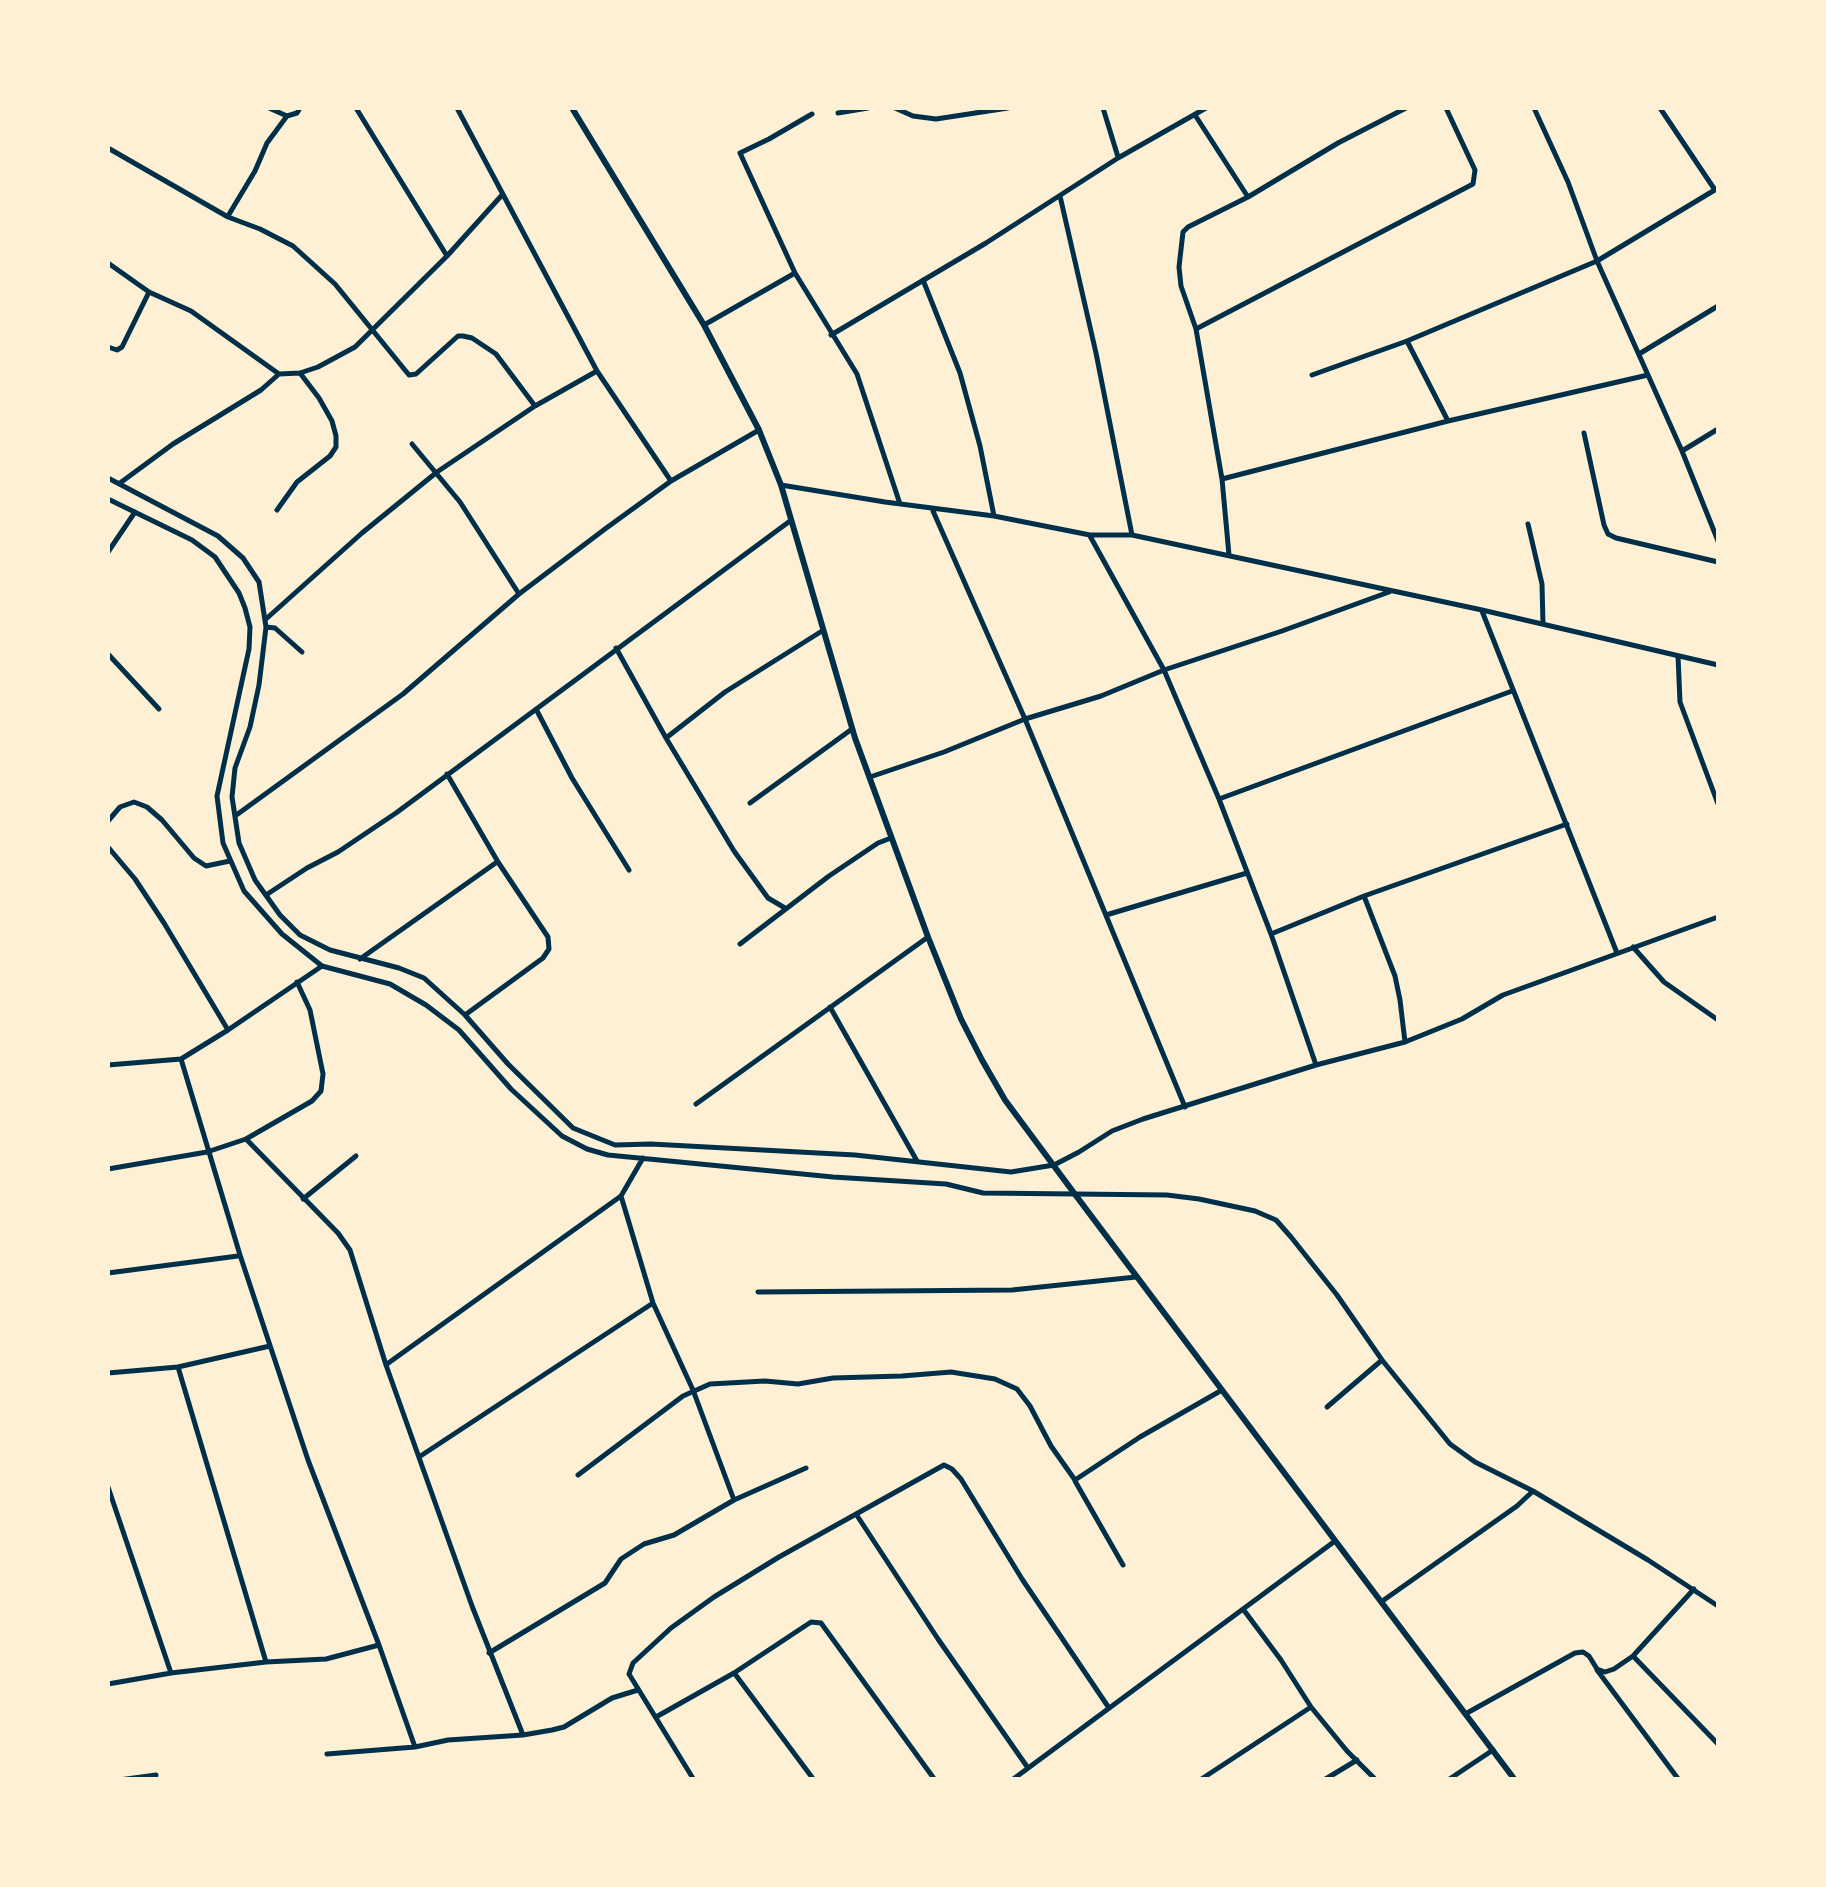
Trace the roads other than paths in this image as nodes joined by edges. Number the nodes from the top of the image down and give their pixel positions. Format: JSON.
{"nodes":[{"id":1,"x":269,"y":108,"type":"edge"},
{"id":2,"x":300,"y":108,"type":"edge"},
{"id":3,"x":356,"y":108,"type":"edge"},
{"id":4,"x":457,"y":108,"type":"edge"},
{"id":5,"x":572,"y":108,"type":"edge"},
{"id":6,"x":868,"y":108,"type":"edge"},
{"id":7,"x":895,"y":108,"type":"edge"},
{"id":8,"x":1008,"y":108,"type":"edge"},
{"id":9,"x":1104,"y":108,"type":"edge"},
{"id":10,"x":1206,"y":108,"type":"edge"},
{"id":11,"x":1406,"y":108,"type":"edge"},
{"id":12,"x":1446,"y":108,"type":"edge"},
{"id":13,"x":1534,"y":108,"type":"edge"},
{"id":14,"x":1660,"y":108,"type":"edge"},
{"id":15,"x":838,"y":113,"type":"dead end"},
{"id":16,"x":812,"y":114,"type":"dead end"},
{"id":17,"x":1194,"y":114,"type":"junction"},
{"id":18,"x":287,"y":116,"type":"junction"},
{"id":19,"x":108,"y":148,"type":"edge"},
{"id":20,"x":1118,"y":158,"type":"junction"},
{"id":21,"x":1717,"y":189,"type":"edge"},
{"id":22,"x":1060,"y":194,"type":"junction"},
{"id":23,"x":502,"y":195,"type":"junction"},
{"id":24,"x":1248,"y":196,"type":"junction"},
{"id":25,"x":228,"y":217,"type":"junction"},
{"id":26,"x":447,"y":256,"type":"junction"},
{"id":27,"x":1597,"y":261,"type":"junction"},
{"id":28,"x":108,"y":263,"type":"edge"},
{"id":29,"x":794,"y":273,"type":"junction"},
{"id":30,"x":922,"y":280,"type":"junction"},
{"id":31,"x":149,"y":292,"type":"junction"},
{"id":32,"x":1718,"y":306,"type":"edge"},
{"id":33,"x":704,"y":325,"type":"junction"},
{"id":34,"x":1196,"y":329,"type":"junction"},
{"id":35,"x":372,"y":330,"type":"junction"},
{"id":36,"x":831,"y":335,"type":"junction"},
{"id":37,"x":1407,"y":341,"type":"junction"},
{"id":38,"x":108,"y":347,"type":"edge"},
{"id":39,"x":1640,"y":354,"type":"junction"},
{"id":40,"x":597,"y":371,"type":"junction"},
{"id":41,"x":300,"y":373,"type":"junction"},
{"id":42,"x":279,"y":374,"type":"junction"},
{"id":43,"x":1312,"y":375,"type":"dead end"},
{"id":44,"x":1648,"y":375,"type":"junction"},
{"id":45,"x":534,"y":406,"type":"junction"},
{"id":46,"x":1448,"y":421,"type":"junction"},
{"id":47,"x":1718,"y":429,"type":"edge"},
{"id":48,"x":759,"y":430,"type":"junction"},
{"id":49,"x":1584,"y":433,"type":"dead end"},
{"id":50,"x":412,"y":444,"type":"dead end"},
{"id":51,"x":1682,"y":451,"type":"junction"},
{"id":52,"x":436,"y":472,"type":"junction"},
{"id":53,"x":108,"y":478,"type":"edge"},
{"id":54,"x":1222,"y":479,"type":"junction"},
{"id":55,"x":671,"y":482,"type":"junction"},
{"id":56,"x":119,"y":484,"type":"junction"},
{"id":57,"x":782,"y":485,"type":"junction"},
{"id":58,"x":108,"y":499,"type":"edge"},
{"id":59,"x":900,"y":504,"type":"junction"},
{"id":60,"x":932,"y":509,"type":"junction"},
{"id":61,"x":277,"y":510,"type":"dead end"},
{"id":62,"x":135,"y":512,"type":"junction"},
{"id":63,"x":994,"y":516,"type":"junction"},
{"id":64,"x":790,"y":521,"type":"junction"},
{"id":65,"x":1528,"y":524,"type":"dead end"},
{"id":66,"x":1090,"y":535,"type":"junction"},
{"id":67,"x":1132,"y":535,"type":"junction"},
{"id":68,"x":1718,"y":541,"type":"edge"},
{"id":69,"x":108,"y":552,"type":"edge"},
{"id":70,"x":1229,"y":555,"type":"junction"},
{"id":71,"x":1718,"y":562,"type":"edge"},
{"id":72,"x":1390,"y":592,"type":"junction"},
{"id":73,"x":520,"y":594,"type":"junction"},
{"id":74,"x":1482,"y":610,"type":"junction"},
{"id":75,"x":266,"y":618,"type":"junction"},
{"id":76,"x":1543,"y":624,"type":"junction"},
{"id":77,"x":266,"y":627,"type":"junction"},
{"id":78,"x":822,"y":631,"type":"junction"},
{"id":79,"x":616,"y":648,"type":"junction"},
{"id":80,"x":302,"y":652,"type":"dead end"},
{"id":81,"x":108,"y":654,"type":"edge"},
{"id":82,"x":1678,"y":656,"type":"junction"},
{"id":83,"x":1718,"y":665,"type":"edge"},
{"id":84,"x":1164,"y":670,"type":"junction"},
{"id":85,"x":1512,"y":691,"type":"junction"},
{"id":86,"x":159,"y":709,"type":"dead end"},
{"id":87,"x":536,"y":709,"type":"junction"},
{"id":88,"x":1026,"y":719,"type":"junction"},
{"id":89,"x":852,"y":729,"type":"junction"},
{"id":90,"x":666,"y":738,"type":"junction"},
{"id":91,"x":447,"y":774,"type":"junction"},
{"id":92,"x":870,"y":777,"type":"junction"},
{"id":93,"x":1718,"y":780,"type":"edge"},
{"id":94,"x":1710,"y":782,"type":"junction"},
{"id":95,"x":1219,"y":799,"type":"junction"},
{"id":96,"x":750,"y":803,"type":"dead end"},
{"id":97,"x":1718,"y":804,"type":"edge"},
{"id":98,"x":234,"y":817,"type":"junction"},
{"id":99,"x":108,"y":821,"type":"edge"},
{"id":100,"x":1568,"y":824,"type":"junction"},
{"id":101,"x":891,"y":838,"type":"junction"},
{"id":102,"x":108,"y":847,"type":"edge"},
{"id":103,"x":230,"y":861,"type":"junction"},
{"id":104,"x":498,"y":862,"type":"junction"},
{"id":105,"x":630,"y":870,"type":"dead end"},
{"id":106,"x":1247,"y":873,"type":"junction"},
{"id":107,"x":266,"y":895,"type":"junction"},
{"id":108,"x":1364,"y":896,"type":"junction"},
{"id":109,"x":785,"y":908,"type":"junction"},
{"id":110,"x":1106,"y":915,"type":"junction"},
{"id":111,"x":1718,"y":918,"type":"edge"},
{"id":112,"x":1270,"y":934,"type":"junction"},
{"id":113,"x":928,"y":937,"type":"junction"},
{"id":114,"x":740,"y":944,"type":"dead end"},
{"id":115,"x":1634,"y":948,"type":"junction"},
{"id":116,"x":1616,"y":953,"type":"junction"},
{"id":117,"x":360,"y":959,"type":"junction"},
{"id":118,"x":322,"y":966,"type":"junction"},
{"id":119,"x":297,"y":982,"type":"junction"},
{"id":120,"x":830,"y":1007,"type":"junction"},
{"id":121,"x":465,"y":1016,"type":"junction"},
{"id":122,"x":1718,"y":1020,"type":"edge"},
{"id":123,"x":228,"y":1030,"type":"junction"},
{"id":124,"x":1405,"y":1042,"type":"junction"},
{"id":125,"x":181,"y":1059,"type":"junction"},
{"id":126,"x":108,"y":1065,"type":"edge"},
{"id":127,"x":1316,"y":1065,"type":"junction"},
{"id":128,"x":696,"y":1104,"type":"dead end"},
{"id":129,"x":1185,"y":1107,"type":"junction"},
{"id":130,"x":246,"y":1139,"type":"junction"},
{"id":131,"x":207,"y":1152,"type":"junction"},
{"id":132,"x":356,"y":1156,"type":"dead end"},
{"id":133,"x":643,"y":1158,"type":"junction"},
{"id":134,"x":919,"y":1163,"type":"junction"},
{"id":135,"x":1054,"y":1165,"type":"junction"},
{"id":136,"x":108,"y":1169,"type":"edge"},
{"id":137,"x":1074,"y":1193,"type":"junction"},
{"id":138,"x":621,"y":1196,"type":"junction"},
{"id":139,"x":303,"y":1198,"type":"junction"},
{"id":140,"x":240,"y":1256,"type":"junction"},
{"id":141,"x":108,"y":1273,"type":"edge"},
{"id":142,"x":1139,"y":1276,"type":"junction"},
{"id":143,"x":758,"y":1292,"type":"dead end"},
{"id":144,"x":653,"y":1304,"type":"junction"},
{"id":145,"x":270,"y":1346,"type":"junction"},
{"id":146,"x":1382,"y":1360,"type":"junction"},
{"id":147,"x":386,"y":1365,"type":"junction"},
{"id":148,"x":178,"y":1367,"type":"junction"},
{"id":149,"x":108,"y":1373,"type":"edge"},
{"id":150,"x":692,"y":1390,"type":"junction"},
{"id":151,"x":1222,"y":1390,"type":"junction"},
{"id":152,"x":1327,"y":1407,"type":"dead end"},
{"id":153,"x":419,"y":1458,"type":"junction"},
{"id":154,"x":806,"y":1468,"type":"dead end"},
{"id":155,"x":578,"y":1475,"type":"dead end"},
{"id":156,"x":1074,"y":1480,"type":"junction"},
{"id":157,"x":108,"y":1488,"type":"edge"},
{"id":158,"x":1532,"y":1492,"type":"junction"},
{"id":159,"x":734,"y":1500,"type":"junction"},
{"id":160,"x":856,"y":1514,"type":"junction"},
{"id":161,"x":1335,"y":1540,"type":"junction"},
{"id":162,"x":1123,"y":1565,"type":"dead end"},
{"id":163,"x":1694,"y":1589,"type":"junction"},
{"id":164,"x":1381,"y":1602,"type":"junction"},
{"id":165,"x":1718,"y":1606,"type":"edge"},
{"id":166,"x":1243,"y":1609,"type":"junction"},
{"id":167,"x":380,"y":1645,"type":"junction"},
{"id":168,"x":489,"y":1653,"type":"junction"},
{"id":169,"x":1633,"y":1656,"type":"junction"},
{"id":170,"x":266,"y":1662,"type":"junction"},
{"id":171,"x":1597,"y":1669,"type":"junction"},
{"id":172,"x":734,"y":1673,"type":"junction"},
{"id":173,"x":170,"y":1674,"type":"junction"},
{"id":174,"x":108,"y":1684,"type":"edge"},
{"id":175,"x":638,"y":1690,"type":"junction"},
{"id":176,"x":1311,"y":1707,"type":"junction"},
{"id":177,"x":1109,"y":1708,"type":"junction"},
{"id":178,"x":1467,"y":1713,"type":"junction"},
{"id":179,"x":656,"y":1717,"type":"junction"},
{"id":180,"x":522,"y":1736,"type":"junction"},
{"id":181,"x":1718,"y":1744,"type":"edge"},
{"id":182,"x":415,"y":1747,"type":"junction"},
{"id":183,"x":1493,"y":1750,"type":"junction"},
{"id":184,"x":327,"y":1754,"type":"dead end"},
{"id":185,"x":1358,"y":1760,"type":"junction"},
{"id":186,"x":1028,"y":1768,"type":"junction"},
{"id":187,"x":156,"y":1775,"type":"dead end"},
{"id":188,"x":1212,"y":1776,"type":"edge"},
{"id":189,"x":119,"y":1780,"type":"edge"},
{"id":190,"x":694,"y":1780,"type":"edge"},
{"id":191,"x":814,"y":1780,"type":"edge"},
{"id":192,"x":935,"y":1780,"type":"edge"},
{"id":193,"x":1012,"y":1780,"type":"edge"},
{"id":194,"x":1200,"y":1780,"type":"edge"},
{"id":195,"x":1324,"y":1780,"type":"edge"},
{"id":196,"x":1376,"y":1780,"type":"edge"},
{"id":197,"x":1448,"y":1780,"type":"edge"},
{"id":198,"x":1515,"y":1780,"type":"edge"},
{"id":199,"x":1680,"y":1780,"type":"edge"}],
"edges":[{"from":1,"to":18,"type":"street"},
{"from":2,"to":18,"type":"street"},
{"from":3,"to":26,"type":"street"},
{"from":4,"to":23,"type":"street"},
{"from":5,"to":33,"type":"street"},
{"from":6,"to":15,"type":"street"},
{"from":7,"to":8,"type":"street"},
{"from":9,"to":20,"type":"street"},
{"from":10,"to":17,"type":"street"},
{"from":11,"to":24,"type":"street"},
{"from":12,"to":34,"type":"street"},
{"from":13,"to":27,"type":"street"},
{"from":14,"to":21,"type":"street"},
{"from":16,"to":29,"type":"street"},
{"from":17,"to":20,"type":"street"},
{"from":17,"to":24,"type":"street"},
{"from":18,"to":25,"type":"street"},
{"from":19,"to":25,"type":"street"},
{"from":20,"to":22,"type":"street"},
{"from":21,"to":27,"type":"street"},
{"from":22,"to":30,"type":"street"},
{"from":22,"to":67,"type":"street"},
{"from":23,"to":26,"type":"street"},
{"from":23,"to":40,"type":"street"},
{"from":24,"to":34,"type":"street"},
{"from":25,"to":35,"type":"street"},
{"from":26,"to":35,"type":"street"},
{"from":27,"to":37,"type":"street"},
{"from":27,"to":39,"type":"street"},
{"from":28,"to":31,"type":"street"},
{"from":29,"to":33,"type":"street"},
{"from":29,"to":36,"type":"street"},
{"from":30,"to":36,"type":"street"},
{"from":30,"to":63,"type":"street"},
{"from":31,"to":38,"type":"street"},
{"from":31,"to":42,"type":"street"},
{"from":32,"to":39,"type":"street"},
{"from":33,"to":48,"type":"street"},
{"from":34,"to":54,"type":"street"},
{"from":35,"to":41,"type":"street"},
{"from":35,"to":45,"type":"street"},
{"from":36,"to":59,"type":"street"},
{"from":37,"to":43,"type":"street"},
{"from":37,"to":46,"type":"street"},
{"from":39,"to":44,"type":"street"},
{"from":40,"to":45,"type":"street"},
{"from":40,"to":55,"type":"street"},
{"from":41,"to":42,"type":"street"},
{"from":41,"to":61,"type":"street"},
{"from":42,"to":56,"type":"street"},
{"from":44,"to":46,"type":"street"},
{"from":44,"to":51,"type":"street"},
{"from":45,"to":52,"type":"street"},
{"from":46,"to":54,"type":"street"},
{"from":47,"to":51,"type":"street"},
{"from":48,"to":55,"type":"street"},
{"from":48,"to":57,"type":"street"},
{"from":49,"to":71,"type":"street"},
{"from":50,"to":52,"type":"street"},
{"from":51,"to":68,"type":"street"},
{"from":52,"to":73,"type":"street"},
{"from":52,"to":75,"type":"street"},
{"from":53,"to":56,"type":"street"},
{"from":54,"to":70,"type":"street"},
{"from":55,"to":73,"type":"street"},
{"from":56,"to":75,"type":"street"},
{"from":57,"to":59,"type":"street"},
{"from":57,"to":64,"type":"street"},
{"from":58,"to":62,"type":"street"},
{"from":59,"to":60,"type":"street"},
{"from":60,"to":63,"type":"street"},
{"from":60,"to":88,"type":"street"},
{"from":62,"to":69,"type":"street"},
{"from":62,"to":103,"type":"street"},
{"from":63,"to":66,"type":"street"},
{"from":64,"to":78,"type":"street"},
{"from":64,"to":79,"type":"street"},
{"from":65,"to":76,"type":"street"},
{"from":66,"to":67,"type":"street"},
{"from":66,"to":84,"type":"street"},
{"from":67,"to":70,"type":"street"},
{"from":70,"to":72,"type":"street"},
{"from":72,"to":74,"type":"street"},
{"from":72,"to":84,"type":"street"},
{"from":73,"to":98,"type":"street"},
{"from":74,"to":76,"type":"street"},
{"from":74,"to":85,"type":"street"},
{"from":75,"to":77,"type":"street"},
{"from":76,"to":82,"type":"street"},
{"from":77,"to":80,"type":"street"},
{"from":77,"to":98,"type":"street"},
{"from":78,"to":89,"type":"street"},
{"from":78,"to":90,"type":"street"},
{"from":79,"to":87,"type":"street"},
{"from":79,"to":90,"type":"street"},
{"from":81,"to":86,"type":"street"},
{"from":82,"to":83,"type":"street"},
{"from":82,"to":94,"type":"street"},
{"from":84,"to":88,"type":"street"},
{"from":84,"to":95,"type":"street"},
{"from":85,"to":95,"type":"street"},
{"from":85,"to":100,"type":"street"},
{"from":87,"to":91,"type":"street"},
{"from":87,"to":105,"type":"street"},
{"from":88,"to":92,"type":"street"},
{"from":88,"to":110,"type":"street"},
{"from":89,"to":92,"type":"street"},
{"from":89,"to":96,"type":"street"},
{"from":90,"to":109,"type":"street"},
{"from":91,"to":104,"type":"street"},
{"from":91,"to":107,"type":"street"},
{"from":92,"to":101,"type":"street"},
{"from":93,"to":94,"type":"street"},
{"from":94,"to":97,"type":"street"},
{"from":95,"to":106,"type":"street"},
{"from":98,"to":107,"type":"street"},
{"from":99,"to":103,"type":"street"},
{"from":100,"to":108,"type":"street"},
{"from":100,"to":116,"type":"street"},
{"from":101,"to":109,"type":"street"},
{"from":101,"to":113,"type":"street"},
{"from":102,"to":123,"type":"street"},
{"from":103,"to":118,"type":"street"},
{"from":104,"to":117,"type":"street"},
{"from":104,"to":121,"type":"street"},
{"from":106,"to":110,"type":"street"},
{"from":106,"to":112,"type":"street"},
{"from":107,"to":117,"type":"street"},
{"from":108,"to":112,"type":"street"},
{"from":108,"to":124,"type":"street"},
{"from":109,"to":114,"type":"street"},
{"from":110,"to":129,"type":"street"},
{"from":111,"to":115,"type":"street"},
{"from":112,"to":127,"type":"street"},
{"from":113,"to":120,"type":"street"},
{"from":113,"to":135,"type":"street"},
{"from":115,"to":116,"type":"street"},
{"from":115,"to":122,"type":"street"},
{"from":116,"to":124,"type":"street"},
{"from":117,"to":121,"type":"street"},
{"from":118,"to":119,"type":"street"},
{"from":118,"to":133,"type":"street"},
{"from":119,"to":123,"type":"street"},
{"from":119,"to":130,"type":"street"},
{"from":120,"to":128,"type":"street"},
{"from":120,"to":134,"type":"street"},
{"from":121,"to":134,"type":"street"},
{"from":123,"to":125,"type":"street"},
{"from":124,"to":127,"type":"street"},
{"from":125,"to":126,"type":"street"},
{"from":125,"to":131,"type":"street"},
{"from":127,"to":129,"type":"street"},
{"from":129,"to":135,"type":"street"},
{"from":130,"to":131,"type":"street"},
{"from":130,"to":139,"type":"street"},
{"from":131,"to":136,"type":"street"},
{"from":131,"to":140,"type":"street"},
{"from":132,"to":139,"type":"street"},
{"from":133,"to":137,"type":"street"},
{"from":133,"to":138,"type":"street"},
{"from":134,"to":135,"type":"street"},
{"from":135,"to":137,"type":"street"},
{"from":137,"to":142,"type":"street"},
{"from":137,"to":146,"type":"street"},
{"from":138,"to":144,"type":"street"},
{"from":138,"to":147,"type":"street"},
{"from":139,"to":147,"type":"street"},
{"from":140,"to":141,"type":"street"},
{"from":140,"to":145,"type":"street"},
{"from":142,"to":143,"type":"street"},
{"from":142,"to":151,"type":"street"},
{"from":144,"to":150,"type":"street"},
{"from":144,"to":153,"type":"street"},
{"from":145,"to":148,"type":"street"},
{"from":145,"to":167,"type":"street"},
{"from":146,"to":152,"type":"street"},
{"from":146,"to":158,"type":"street"},
{"from":147,"to":153,"type":"street"},
{"from":148,"to":149,"type":"street"},
{"from":148,"to":170,"type":"street"},
{"from":150,"to":155,"type":"street"},
{"from":150,"to":156,"type":"street"},
{"from":150,"to":159,"type":"street"},
{"from":151,"to":156,"type":"street"},
{"from":151,"to":161,"type":"street"},
{"from":153,"to":168,"type":"street"},
{"from":154,"to":159,"type":"street"},
{"from":156,"to":162,"type":"street"},
{"from":157,"to":173,"type":"street"},
{"from":158,"to":163,"type":"street"},
{"from":158,"to":164,"type":"street"},
{"from":159,"to":168,"type":"street"},
{"from":160,"to":175,"type":"street"},
{"from":160,"to":177,"type":"street"},
{"from":160,"to":186,"type":"street"},
{"from":161,"to":164,"type":"street"},
{"from":161,"to":166,"type":"street"},
{"from":163,"to":165,"type":"street"},
{"from":163,"to":169,"type":"street"},
{"from":164,"to":178,"type":"street"},
{"from":166,"to":176,"type":"street"},
{"from":166,"to":177,"type":"street"},
{"from":167,"to":170,"type":"street"},
{"from":167,"to":182,"type":"street"},
{"from":168,"to":180,"type":"street"},
{"from":169,"to":171,"type":"street"},
{"from":169,"to":181,"type":"street"},
{"from":170,"to":173,"type":"street"},
{"from":171,"to":178,"type":"street"},
{"from":171,"to":199,"type":"street"},
{"from":172,"to":179,"type":"street"},
{"from":172,"to":191,"type":"street"},
{"from":172,"to":192,"type":"street"},
{"from":173,"to":174,"type":"street"},
{"from":175,"to":179,"type":"street"},
{"from":175,"to":180,"type":"street"},
{"from":176,"to":185,"type":"street"},
{"from":176,"to":188,"type":"street"},
{"from":177,"to":186,"type":"street"},
{"from":178,"to":183,"type":"street"},
{"from":179,"to":190,"type":"street"},
{"from":180,"to":182,"type":"street"},
{"from":182,"to":184,"type":"street"},
{"from":183,"to":197,"type":"street"},
{"from":183,"to":198,"type":"street"},
{"from":185,"to":195,"type":"street"},
{"from":185,"to":196,"type":"street"},
{"from":186,"to":193,"type":"street"},
{"from":187,"to":189,"type":"street"},
{"from":188,"to":194,"type":"street"}]}
